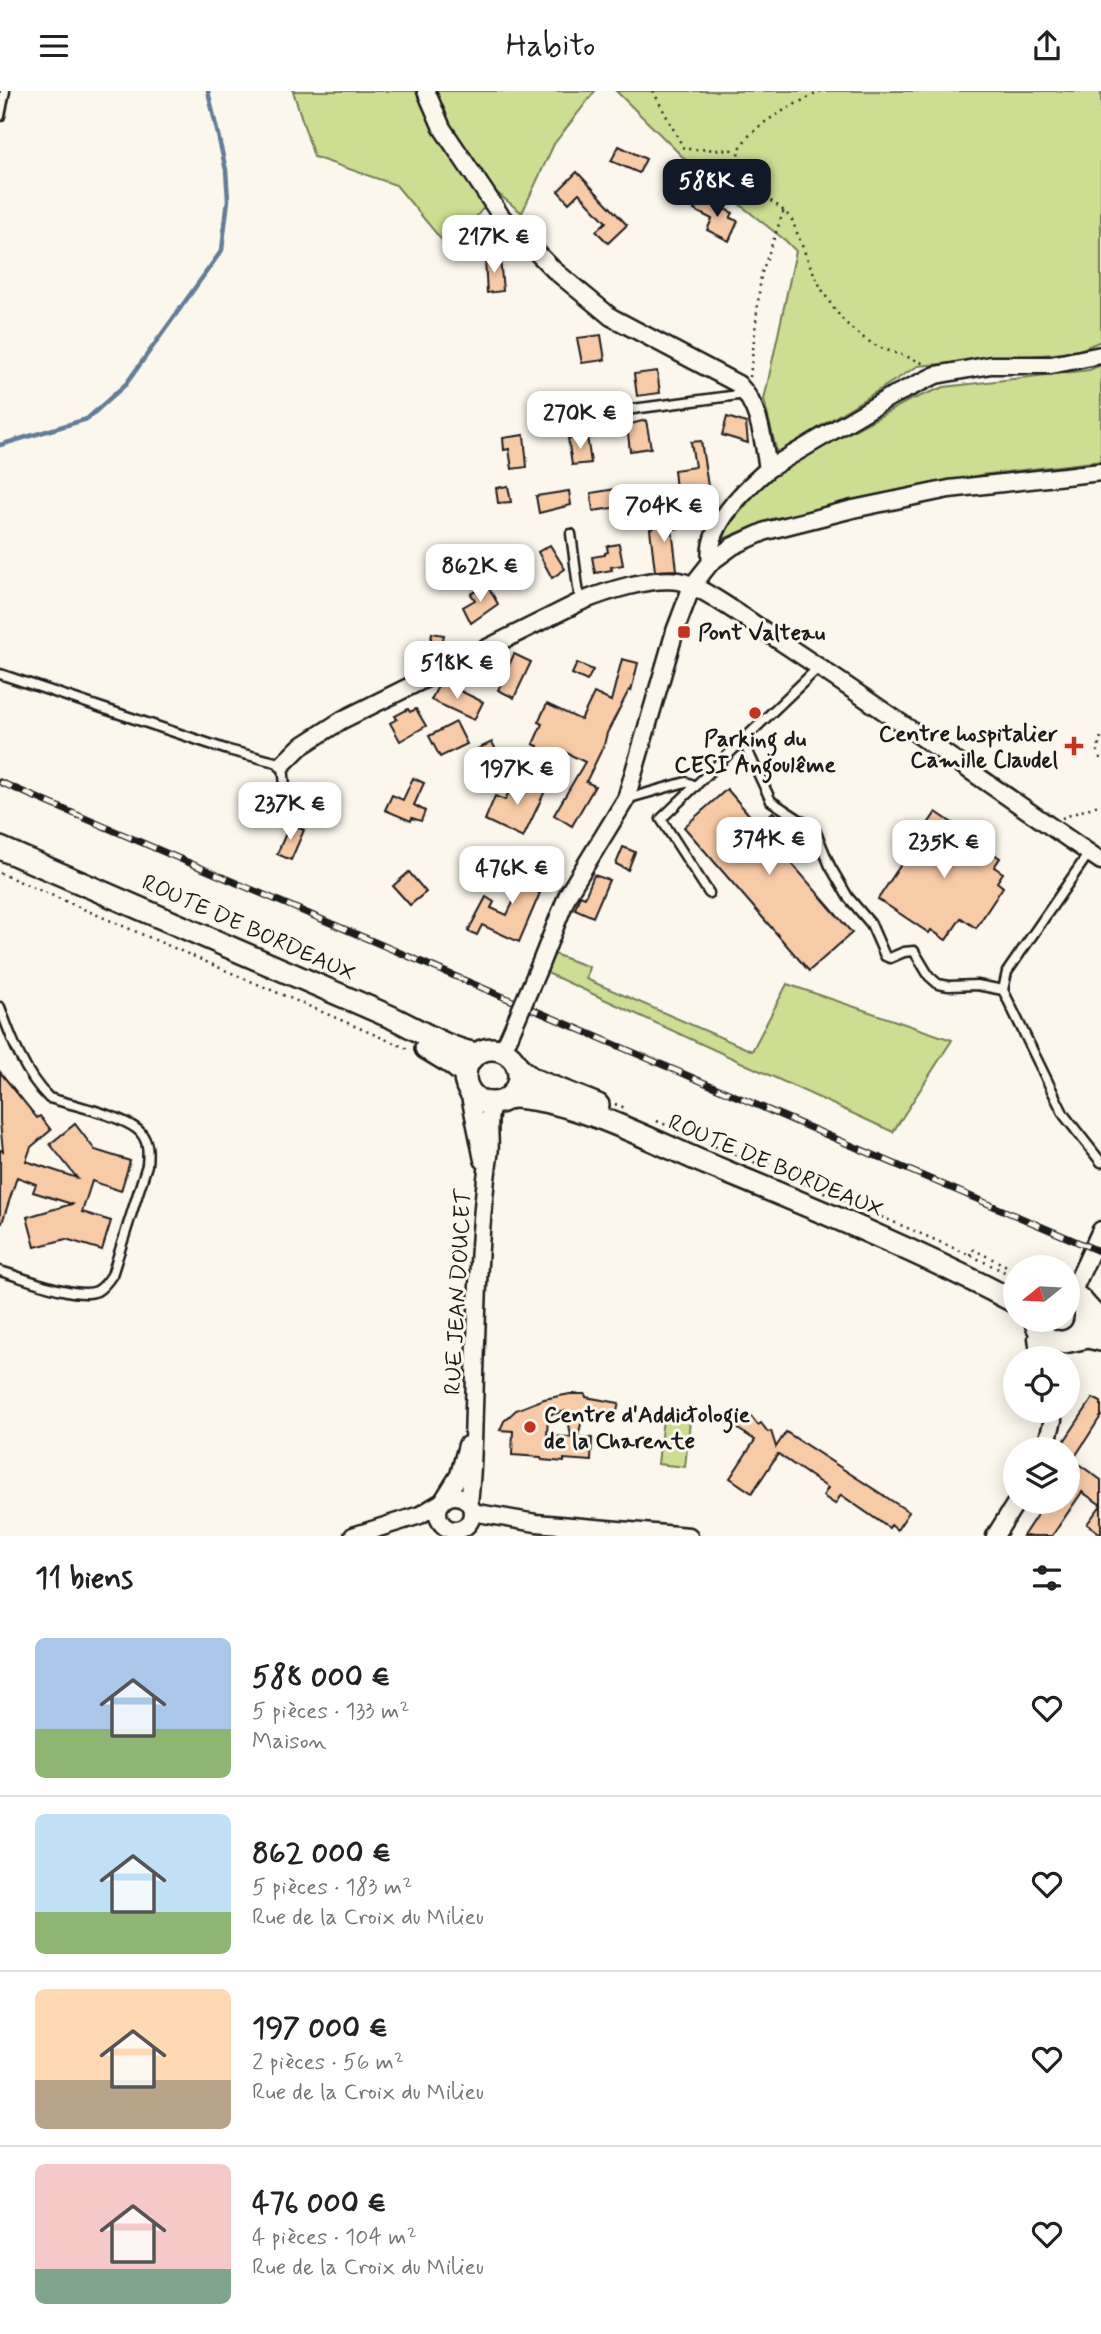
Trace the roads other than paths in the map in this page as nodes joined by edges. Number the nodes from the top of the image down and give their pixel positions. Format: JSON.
{"nodes":[{"id":1,"x":5,"y":91,"type":"edge"},
{"id":2,"x":426,"y":91,"type":"edge"},
{"id":3,"x":0,"y":116,"type":"edge"},
{"id":4,"x":1101,"y":355,"type":"edge"},
{"id":5,"x":748,"y":394,"type":"junction"},
{"id":6,"x":565,"y":418,"type":"dead end"},
{"id":7,"x":768,"y":469,"type":"junction"},
{"id":8,"x":1101,"y":472,"type":"edge"},
{"id":9,"x":571,"y":534,"type":"dead end"},
{"id":10,"x":711,"y":562,"type":"junction"},
{"id":11,"x":692,"y":586,"type":"junction"},
{"id":12,"x":580,"y":601,"type":"junction"},
{"id":13,"x":819,"y":667,"type":"junction"},
{"id":14,"x":0,"y":674,"type":"edge"},
{"id":15,"x":743,"y":741,"type":"junction"},
{"id":16,"x":283,"y":764,"type":"junction"},
{"id":17,"x":696,"y":786,"type":"junction"},
{"id":18,"x":626,"y":799,"type":"junction"},
{"id":19,"x":281,"y":812,"type":"dead end"},
{"id":20,"x":0,"y":848,"type":"edge"},
{"id":21,"x":1095,"y":857,"type":"edge"},
{"id":22,"x":0,"y":860,"type":"edge"},
{"id":23,"x":709,"y":893,"type":"dead end"},
{"id":24,"x":1003,"y":990,"type":"junction"},
{"id":25,"x":0,"y":1007,"type":"edge"},
{"id":26,"x":505,"y":1044,"type":"junction"},
{"id":27,"x":477,"y":1054,"type":"junction"},
{"id":28,"x":518,"y":1068,"type":"junction"},
{"id":29,"x":467,"y":1082,"type":"junction"},
{"id":30,"x":501,"y":1100,"type":"junction"},
{"id":31,"x":1101,"y":1162,"type":"edge"},
{"id":32,"x":486,"y":1172,"type":"junction"},
{"id":33,"x":1101,"y":1230,"type":"edge"},
{"id":34,"x":0,"y":1271,"type":"edge"},
{"id":35,"x":1003,"y":1279,"type":"edge"},
{"id":36,"x":1080,"y":1281,"type":"edge"},
{"id":37,"x":1003,"y":1296,"type":"edge"},
{"id":38,"x":1080,"y":1302,"type":"edge"},
{"id":39,"x":1080,"y":1310,"type":"edge"},
{"id":40,"x":1101,"y":1320,"type":"edge"},
{"id":41,"x":1044,"y":1332,"type":"edge"},
{"id":42,"x":1101,"y":1340,"type":"edge"},
{"id":43,"x":1060,"y":1346,"type":"edge"},
{"id":44,"x":1062,"y":1346,"type":"edge"},
{"id":45,"x":1064,"y":1346,"type":"edge"},
{"id":46,"x":474,"y":1415,"type":"junction"},
{"id":47,"x":442,"y":1501,"type":"junction"},
{"id":48,"x":1009,"y":1514,"type":"edge"},
{"id":49,"x":469,"y":1519,"type":"edge"},
{"id":50,"x":448,"y":1530,"type":"edge"},
{"id":51,"x":357,"y":1535,"type":"edge"},
{"id":52,"x":688,"y":1536,"type":"edge"},
{"id":53,"x":995,"y":1536,"type":"edge"}],
"edges":[{"from":1,"to":3,"type":"lane"},
{"from":2,"to":5,"type":"street"},
{"from":4,"to":7,"type":"street"},
{"from":5,"to":6,"type":"lane"},
{"from":5,"to":7,"type":"street"},
{"from":7,"to":10,"type":"street"},
{"from":8,"to":10,"type":"street"},
{"from":9,"to":12,"type":"lane"},
{"from":10,"to":11,"type":"street"},
{"from":11,"to":12,"type":"street"},
{"from":11,"to":13,"type":"street"},
{"from":11,"to":18,"type":"street"},
{"from":12,"to":16,"type":"street"},
{"from":13,"to":15,"type":"lane"},
{"from":13,"to":21,"type":"street"},
{"from":14,"to":16,"type":"lane"},
{"from":15,"to":17,"type":"lane"},
{"from":15,"to":24,"type":"lane"},
{"from":16,"to":19,"type":"lane"},
{"from":17,"to":18,"type":"lane"},
{"from":17,"to":23,"type":"lane"},
{"from":18,"to":26,"type":"street","bridge":true},
{"from":20,"to":27,"type":"main road","name":"ROUTE DE BORDEAUX"},
{"from":21,"to":24,"type":"lane"},
{"from":22,"to":29,"type":"main road","name":"ROUTE DE BORDEAUX"},
{"from":24,"to":31,"type":"lane"},
{"from":25,"to":34,"type":"lane"},
{"from":26,"to":27,"type":"main road"},
{"from":26,"to":28,"type":"main road"},
{"from":27,"to":29,"type":"main road"},
{"from":28,"to":30,"type":"main road"},
{"from":28,"to":35,"type":"main road","name":"ROUTE DE BORDEAUX"},
{"from":29,"to":30,"type":"main road"},
{"from":29,"to":32,"type":"street","name":"RUE JEAN DOUCET"},
{"from":30,"to":32,"type":"street","name":"RUE JEAN DOUCET"},
{"from":30,"to":37,"type":"main road","name":"ROUTE DE BORDEAUX"},
{"from":32,"to":46,"type":"street","name":"RUE JEAN DOUCET"},
{"from":33,"to":36,"type":"street"},
{"from":38,"to":40,"type":"main road"},
{"from":39,"to":44,"type":"main road"},
{"from":41,"to":43,"type":"main road"},
{"from":42,"to":45,"type":"main road"},
{"from":46,"to":47,"type":"street","name":"RUE JEAN DOUCET"},
{"from":46,"to":49,"type":"street","name":"RUE JEAN DOUCET"},
{"from":47,"to":49,"type":"street"},
{"from":47,"to":50,"type":"street"},
{"from":47,"to":51,"type":"street"},
{"from":48,"to":53,"type":"street"},
{"from":49,"to":50,"type":"street"},
{"from":49,"to":52,"type":"street"},
{"from":50,"to":51,"type":"street"}]}
